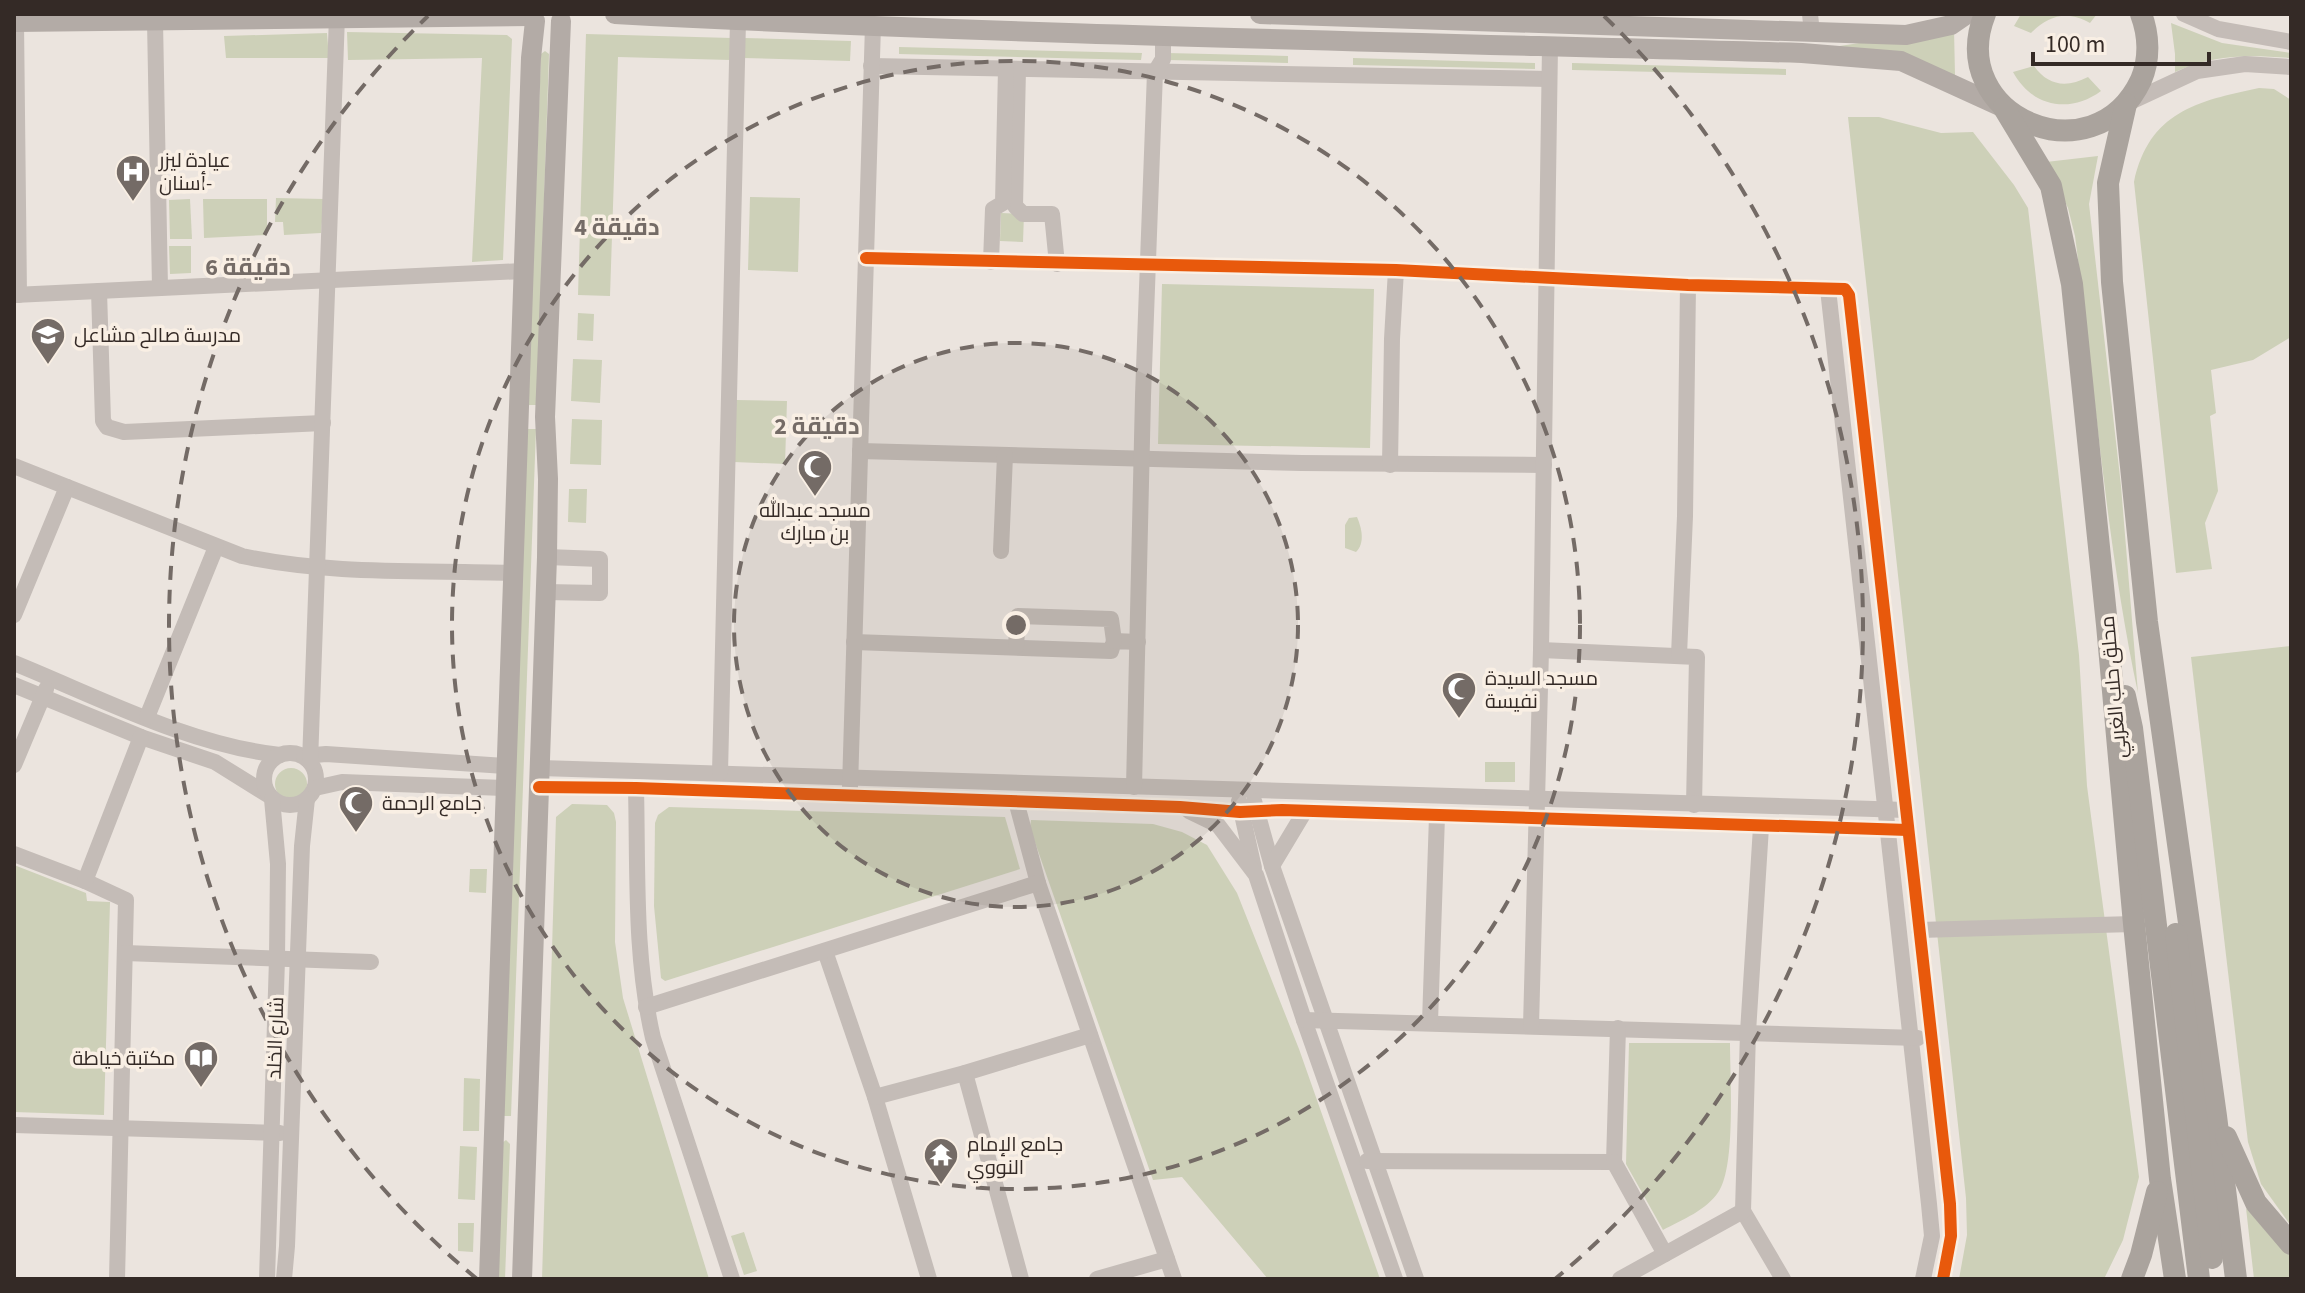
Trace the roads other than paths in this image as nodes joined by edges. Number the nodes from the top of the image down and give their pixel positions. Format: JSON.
{"nodes":[{"id":1,"x":615,"y":14,"type":"edge"},
{"id":2,"x":1260,"y":14,"type":"edge"},
{"id":3,"x":1967,"y":14,"type":"edge"},
{"id":4,"x":1985,"y":14,"type":"edge"},
{"id":5,"x":2141,"y":14,"type":"edge"},
{"id":6,"x":2184,"y":14,"type":"edge"},
{"id":7,"x":297,"y":16,"type":"edge"},
{"id":8,"x":337,"y":16,"type":"junction"},
{"id":9,"x":532,"y":17,"type":"edge"},
{"id":10,"x":564,"y":18,"type":"edge"},
{"id":11,"x":155,"y":21,"type":"junction"},
{"id":12,"x":738,"y":21,"type":"junction"},
{"id":13,"x":15,"y":22,"type":"edge"},
{"id":14,"x":1779,"y":23,"type":"edge"},
{"id":15,"x":1811,"y":23,"type":"edge"},
{"id":16,"x":873,"y":25,"type":"junction"},
{"id":17,"x":1163,"y":35,"type":"junction"},
{"id":18,"x":2291,"y":42,"type":"edge"},
{"id":19,"x":1550,"y":46,"type":"junction"},
{"id":20,"x":871,"y":66,"type":"junction"},
{"id":21,"x":2291,"y":67,"type":"edge"},
{"id":22,"x":1012,"y":69,"type":"junction"},
{"id":23,"x":1155,"y":72,"type":"junction"},
{"id":24,"x":1549,"y":79,"type":"junction"},
{"id":25,"x":2126,"y":104,"type":"junction"},
{"id":26,"x":2004,"y":108,"type":"junction"},
{"id":27,"x":16,"y":206,"type":"edge"},
{"id":28,"x":866,"y":258,"type":"junction"},
{"id":29,"x":991,"y":262,"type":"junction"},
{"id":30,"x":1057,"y":264,"type":"junction"},
{"id":31,"x":1150,"y":266,"type":"junction"},
{"id":32,"x":1396,"y":270,"type":"junction"},
{"id":33,"x":523,"y":271,"type":"junction"},
{"id":34,"x":1548,"y":277,"type":"junction"},
{"id":35,"x":327,"y":280,"type":"junction"},
{"id":36,"x":1688,"y":285,"type":"junction"},
{"id":37,"x":160,"y":288,"type":"junction"},
{"id":38,"x":1828,"y":289,"type":"junction"},
{"id":39,"x":99,"y":291,"type":"junction"},
{"id":40,"x":17,"y":295,"type":"edge"},
{"id":41,"x":518,"y":416,"type":"junction"},
{"id":42,"x":545,"y":417,"type":"junction"},
{"id":43,"x":323,"y":423,"type":"junction"},
{"id":44,"x":860,"y":451,"type":"junction"},
{"id":45,"x":1005,"y":455,"type":"junction"},
{"id":46,"x":1142,"y":459,"type":"junction"},
{"id":47,"x":1390,"y":465,"type":"junction"},
{"id":48,"x":1544,"y":465,"type":"junction"},
{"id":49,"x":14,"y":466,"type":"edge"},
{"id":50,"x":67,"y":487,"type":"junction"},
{"id":51,"x":216,"y":547,"type":"junction"},
{"id":52,"x":1001,"y":551,"type":"dead end"},
{"id":53,"x":547,"y":557,"type":"junction"},
{"id":54,"x":318,"y":568,"type":"junction"},
{"id":55,"x":512,"y":573,"type":"junction"},
{"id":56,"x":545,"y":592,"type":"junction"},
{"id":57,"x":14,"y":615,"type":"edge"},
{"id":58,"x":2147,"y":622,"type":"junction"},
{"id":59,"x":2107,"y":625,"type":"junction"},
{"id":60,"x":1114,"y":641,"type":"junction"},
{"id":61,"x":854,"y":642,"type":"junction"},
{"id":62,"x":1138,"y":642,"type":"junction"},
{"id":63,"x":1016,"y":646,"type":"junction"},
{"id":64,"x":1541,"y":650,"type":"junction"},
{"id":65,"x":1679,"y":655,"type":"junction"},
{"id":66,"x":14,"y":663,"type":"edge"},
{"id":67,"x":51,"y":678,"type":"junction"},
{"id":68,"x":14,"y":685,"type":"edge"},
{"id":69,"x":43,"y":696,"type":"junction"},
{"id":70,"x":147,"y":717,"type":"junction"},
{"id":71,"x":141,"y":737,"type":"junction"},
{"id":72,"x":280,"y":755,"type":"junction"},
{"id":73,"x":308,"y":758,"type":"junction"},
{"id":74,"x":14,"y":765,"type":"edge"},
{"id":75,"x":505,"y":766,"type":"junction"},
{"id":76,"x":720,"y":773,"type":"junction"},
{"id":77,"x":539,"y":778,"type":"junction"},
{"id":78,"x":850,"y":778,"type":"junction"},
{"id":79,"x":1134,"y":787,"type":"junction"},
{"id":80,"x":504,"y":788,"type":"junction"},
{"id":81,"x":636,"y":788,"type":"junction"},
{"id":82,"x":1245,"y":791,"type":"junction"},
{"id":83,"x":311,"y":794,"type":"junction"},
{"id":84,"x":850,"y":795,"type":"junction"},
{"id":85,"x":270,"y":797,"type":"junction"},
{"id":86,"x":1535,"y":800,"type":"junction"},
{"id":87,"x":1016,"y":801,"type":"junction"},
{"id":88,"x":1694,"y":805,"type":"junction"},
{"id":89,"x":1180,"y":807,"type":"junction"},
{"id":90,"x":1906,"y":810,"type":"junction"},
{"id":91,"x":1248,"y":811,"type":"junction"},
{"id":92,"x":1305,"y":811,"type":"junction"},
{"id":93,"x":1886,"y":811,"type":"junction"},
{"id":94,"x":1437,"y":816,"type":"junction"},
{"id":95,"x":1535,"y":820,"type":"junction"},
{"id":96,"x":1761,"y":827,"type":"junction"},
{"id":97,"x":1908,"y":830,"type":"junction"},
{"id":98,"x":1888,"y":831,"type":"junction"},
{"id":99,"x":14,"y":854,"type":"edge"},
{"id":100,"x":1272,"y":866,"type":"junction"},
{"id":101,"x":1256,"y":875,"type":"junction"},
{"id":102,"x":85,"y":881,"type":"junction"},
{"id":103,"x":1038,"y":883,"type":"junction"},
{"id":104,"x":2134,"y":924,"type":"junction"},
{"id":105,"x":1919,"y":930,"type":"junction"},
{"id":106,"x":825,"y":951,"type":"junction"},
{"id":107,"x":125,"y":953,"type":"junction"},
{"id":108,"x":277,"y":959,"type":"junction"},
{"id":109,"x":298,"y":960,"type":"junction"},
{"id":110,"x":371,"y":962,"type":"dead end"},
{"id":111,"x":646,"y":1007,"type":"junction"},
{"id":112,"x":1304,"y":1020,"type":"junction"},
{"id":113,"x":1327,"y":1020,"type":"junction"},
{"id":114,"x":1430,"y":1022,"type":"junction"},
{"id":115,"x":1531,"y":1026,"type":"junction"},
{"id":116,"x":1618,"y":1028,"type":"junction"},
{"id":117,"x":1748,"y":1032,"type":"junction"},
{"id":118,"x":1090,"y":1035,"type":"junction"},
{"id":119,"x":1911,"y":1038,"type":"junction"},
{"id":120,"x":1932,"y":1039,"type":"junction"},
{"id":121,"x":965,"y":1073,"type":"junction"},
{"id":122,"x":875,"y":1097,"type":"junction"},
{"id":123,"x":2216,"y":1116,"type":"junction"},
{"id":124,"x":14,"y":1125,"type":"edge"},
{"id":125,"x":122,"y":1128,"type":"junction"},
{"id":126,"x":494,"y":1130,"type":"junction"},
{"id":127,"x":528,"y":1131,"type":"junction"},
{"id":128,"x":272,"y":1133,"type":"junction"},
{"id":129,"x":291,"y":1133,"type":"junction"},
{"id":130,"x":1375,"y":1160,"type":"junction"},
{"id":131,"x":1614,"y":1162,"type":"junction"},
{"id":132,"x":1354,"y":1164,"type":"junction"},
{"id":133,"x":2160,"y":1179,"type":"junction"},
{"id":134,"x":1743,"y":1211,"type":"junction"},
{"id":135,"x":2291,"y":1244,"type":"edge"},
{"id":136,"x":1665,"y":1254,"type":"junction"},
{"id":137,"x":1167,"y":1259,"type":"junction"},
{"id":138,"x":117,"y":1279,"type":"edge"},
{"id":139,"x":267,"y":1279,"type":"edge"},
{"id":140,"x":284,"y":1279,"type":"edge"},
{"id":141,"x":489,"y":1279,"type":"edge"},
{"id":142,"x":522,"y":1279,"type":"edge"},
{"id":143,"x":732,"y":1279,"type":"edge"},
{"id":144,"x":929,"y":1279,"type":"edge"},
{"id":145,"x":1021,"y":1279,"type":"edge"},
{"id":146,"x":1097,"y":1279,"type":"edge"},
{"id":147,"x":1174,"y":1279,"type":"edge"},
{"id":148,"x":1395,"y":1279,"type":"edge"},
{"id":149,"x":1416,"y":1279,"type":"edge"},
{"id":150,"x":1620,"y":1279,"type":"edge"},
{"id":151,"x":1783,"y":1279,"type":"edge"},
{"id":152,"x":1923,"y":1279,"type":"edge"},
{"id":153,"x":1943,"y":1279,"type":"edge"},
{"id":154,"x":2132,"y":1279,"type":"edge"},
{"id":155,"x":2175,"y":1279,"type":"edge"},
{"id":156,"x":2199,"y":1279,"type":"edge"},
{"id":157,"x":2214,"y":1279,"type":"edge"},
{"id":158,"x":2236,"y":1279,"type":"edge"}],
"edges":[{"from":1,"to":12,"type":"main road"},
{"from":2,"to":14,"type":"main road"},
{"from":3,"to":15,"type":"main road"},
{"from":4,"to":26,"type":"highway","name":"محلق حلب الغربي"},
{"from":5,"to":25,"type":"highway","name":"محلق حلب الغربي"},
{"from":6,"to":18,"type":"street"},
{"from":7,"to":8,"type":"main road"},
{"from":7,"to":11,"type":"main road"},
{"from":8,"to":9,"type":"main road"},
{"from":8,"to":35,"type":"street"},
{"from":9,"to":10,"type":"main road"},
{"from":9,"to":33,"type":"main road"},
{"from":10,"to":42,"type":"main road"},
{"from":11,"to":13,"type":"main road"},
{"from":11,"to":37,"type":"street"},
{"from":12,"to":16,"type":"main road"},
{"from":12,"to":76,"type":"street"},
{"from":13,"to":27,"type":"street"},
{"from":14,"to":15,"type":"main road"},
{"from":16,"to":17,"type":"main road"},
{"from":16,"to":20,"type":"street"},
{"from":17,"to":19,"type":"main road"},
{"from":17,"to":23,"type":"street"},
{"from":19,"to":24,"type":"street"},
{"from":19,"to":26,"type":"main road"},
{"from":20,"to":22,"type":"street"},
{"from":20,"to":28,"type":"street"},
{"from":21,"to":25,"type":"street"},
{"from":22,"to":23,"type":"street"},
{"from":22,"to":29,"type":"street"},
{"from":22,"to":30,"type":"street"},
{"from":23,"to":24,"type":"street"},
{"from":23,"to":31,"type":"street"},
{"from":24,"to":34,"type":"street"},
{"from":25,"to":26,"type":"highway"},
{"from":25,"to":58,"type":"highway","name":"محلق حلب الغربي"},
{"from":26,"to":59,"type":"highway","name":"محلق حلب الغربي"},
{"from":27,"to":40,"type":"street"},
{"from":28,"to":29,"type":"street"},
{"from":28,"to":44,"type":"street"},
{"from":29,"to":30,"type":"street"},
{"from":30,"to":31,"type":"street"},
{"from":31,"to":32,"type":"street"},
{"from":31,"to":46,"type":"street"},
{"from":32,"to":34,"type":"street"},
{"from":32,"to":47,"type":"street"},
{"from":33,"to":35,"type":"street"},
{"from":33,"to":41,"type":"main road"},
{"from":34,"to":36,"type":"street"},
{"from":34,"to":48,"type":"street"},
{"from":35,"to":37,"type":"street"},
{"from":35,"to":43,"type":"street"},
{"from":36,"to":38,"type":"street"},
{"from":36,"to":65,"type":"street"},
{"from":37,"to":39,"type":"street"},
{"from":38,"to":90,"type":"street"},
{"from":38,"to":93,"type":"street"},
{"from":39,"to":40,"type":"street"},
{"from":39,"to":43,"type":"street"},
{"from":41,"to":42,"type":"main road"},
{"from":41,"to":55,"type":"main road"},
{"from":42,"to":53,"type":"main road"},
{"from":43,"to":54,"type":"street"},
{"from":44,"to":45,"type":"street"},
{"from":44,"to":61,"type":"street"},
{"from":45,"to":46,"type":"street"},
{"from":45,"to":52,"type":"street"},
{"from":46,"to":47,"type":"street"},
{"from":46,"to":62,"type":"street"},
{"from":47,"to":48,"type":"street"},
{"from":48,"to":64,"type":"street"},
{"from":49,"to":50,"type":"street"},
{"from":50,"to":51,"type":"street"},
{"from":50,"to":57,"type":"street"},
{"from":51,"to":54,"type":"street"},
{"from":51,"to":70,"type":"street"},
{"from":53,"to":56,"type":"main road"},
{"from":53,"to":56,"type":"street"},
{"from":54,"to":55,"type":"street"},
{"from":54,"to":73,"type":"street"},
{"from":55,"to":75,"type":"main road"},
{"from":56,"to":77,"type":"main road"},
{"from":58,"to":123,"type":"highway","name":"محلق حلب الغربي"},
{"from":58,"to":157,"type":"highway"},
{"from":59,"to":104,"type":"highway","name":"محلق حلب الغربي"},
{"from":59,"to":156,"type":"highway"},
{"from":60,"to":62,"type":"street"},
{"from":60,"to":63,"type":"street"},
{"from":60,"to":63,"type":"street"},
{"from":61,"to":63,"type":"street"},
{"from":61,"to":78,"type":"street"},
{"from":62,"to":79,"type":"street"},
{"from":64,"to":65,"type":"street"},
{"from":64,"to":86,"type":"street"},
{"from":65,"to":88,"type":"street"},
{"from":66,"to":67,"type":"street"},
{"from":67,"to":69,"type":"street"},
{"from":67,"to":70,"type":"street"},
{"from":68,"to":69,"type":"street"},
{"from":69,"to":71,"type":"street"},
{"from":69,"to":74,"type":"street"},
{"from":70,"to":72,"type":"street"},
{"from":71,"to":85,"type":"street"},
{"from":71,"to":102,"type":"street"},
{"from":72,"to":73,"type":"street"},
{"from":72,"to":85,"type":"street"},
{"from":73,"to":75,"type":"street"},
{"from":73,"to":83,"type":"street"},
{"from":75,"to":80,"type":"main road"},
{"from":76,"to":77,"type":"street"},
{"from":76,"to":78,"type":"street"},
{"from":77,"to":81,"type":"street"},
{"from":77,"to":127,"type":"main road"},
{"from":78,"to":79,"type":"street"},
{"from":78,"to":84,"type":"street"},
{"from":79,"to":82,"type":"street"},
{"from":80,"to":83,"type":"street"},
{"from":80,"to":126,"type":"main road"},
{"from":81,"to":84,"type":"street"},
{"from":81,"to":111,"type":"street"},
{"from":82,"to":86,"type":"street"},
{"from":82,"to":91,"type":"street"},
{"from":83,"to":85,"type":"street"},
{"from":83,"to":109,"type":"street","name":"شارع الخلد"},
{"from":84,"to":87,"type":"street"},
{"from":85,"to":108,"type":"street"},
{"from":86,"to":88,"type":"street"},
{"from":86,"to":95,"type":"street"},
{"from":87,"to":89,"type":"street"},
{"from":87,"to":103,"type":"street"},
{"from":88,"to":93,"type":"street"},
{"from":89,"to":91,"type":"street"},
{"from":89,"to":101,"type":"street"},
{"from":90,"to":93,"type":"street"},
{"from":90,"to":97,"type":"street"},
{"from":91,"to":92,"type":"street"},
{"from":91,"to":100,"type":"street"},
{"from":91,"to":101,"type":"street"},
{"from":92,"to":94,"type":"street"},
{"from":92,"to":100,"type":"street"},
{"from":93,"to":98,"type":"street"},
{"from":94,"to":95,"type":"street"},
{"from":94,"to":114,"type":"street"},
{"from":95,"to":96,"type":"street"},
{"from":95,"to":115,"type":"street"},
{"from":96,"to":98,"type":"street"},
{"from":96,"to":117,"type":"street"},
{"from":97,"to":98,"type":"street"},
{"from":97,"to":105,"type":"street"},
{"from":98,"to":119,"type":"street"},
{"from":99,"to":102,"type":"street"},
{"from":100,"to":113,"type":"street"},
{"from":101,"to":112,"type":"street"},
{"from":102,"to":107,"type":"street"},
{"from":103,"to":106,"type":"street"},
{"from":103,"to":118,"type":"street"},
{"from":104,"to":105,"type":"street"},
{"from":104,"to":133,"type":"highway","name":"محلق حلب الغربي"},
{"from":105,"to":120,"type":"street"},
{"from":106,"to":111,"type":"street"},
{"from":106,"to":122,"type":"street"},
{"from":107,"to":108,"type":"street"},
{"from":107,"to":125,"type":"street"},
{"from":108,"to":109,"type":"street"},
{"from":108,"to":128,"type":"street"},
{"from":109,"to":110,"type":"street"},
{"from":109,"to":129,"type":"street","name":"شارع الخلد"},
{"from":111,"to":143,"type":"street"},
{"from":112,"to":113,"type":"street"},
{"from":112,"to":132,"type":"street"},
{"from":113,"to":114,"type":"street"},
{"from":113,"to":130,"type":"street"},
{"from":114,"to":115,"type":"street"},
{"from":115,"to":116,"type":"street"},
{"from":116,"to":117,"type":"street"},
{"from":116,"to":131,"type":"street"},
{"from":117,"to":119,"type":"street"},
{"from":117,"to":134,"type":"street"},
{"from":118,"to":121,"type":"street"},
{"from":118,"to":137,"type":"street"},
{"from":119,"to":120,"type":"street"},
{"from":119,"to":152,"type":"street"},
{"from":120,"to":153,"type":"street"},
{"from":121,"to":122,"type":"street"},
{"from":121,"to":145,"type":"street"},
{"from":122,"to":144,"type":"street"},
{"from":123,"to":135,"type":"highway"},
{"from":123,"to":158,"type":"highway","name":"محلق حلب الغربي"},
{"from":124,"to":125,"type":"street"},
{"from":125,"to":128,"type":"street"},
{"from":125,"to":138,"type":"street"},
{"from":126,"to":127,"type":"main road"},
{"from":126,"to":141,"type":"main road"},
{"from":127,"to":142,"type":"main road"},
{"from":128,"to":129,"type":"street"},
{"from":128,"to":139,"type":"street"},
{"from":129,"to":140,"type":"street","name":"شارع الخلد"},
{"from":130,"to":131,"type":"street"},
{"from":130,"to":132,"type":"street"},
{"from":130,"to":149,"type":"street"},
{"from":131,"to":136,"type":"street"},
{"from":132,"to":148,"type":"street"},
{"from":133,"to":154,"type":"highway"},
{"from":133,"to":155,"type":"highway","name":"محلق حلب الغربي"},
{"from":134,"to":136,"type":"street"},
{"from":134,"to":151,"type":"street"},
{"from":136,"to":150,"type":"street"},
{"from":137,"to":146,"type":"street"},
{"from":137,"to":147,"type":"street"}]}
